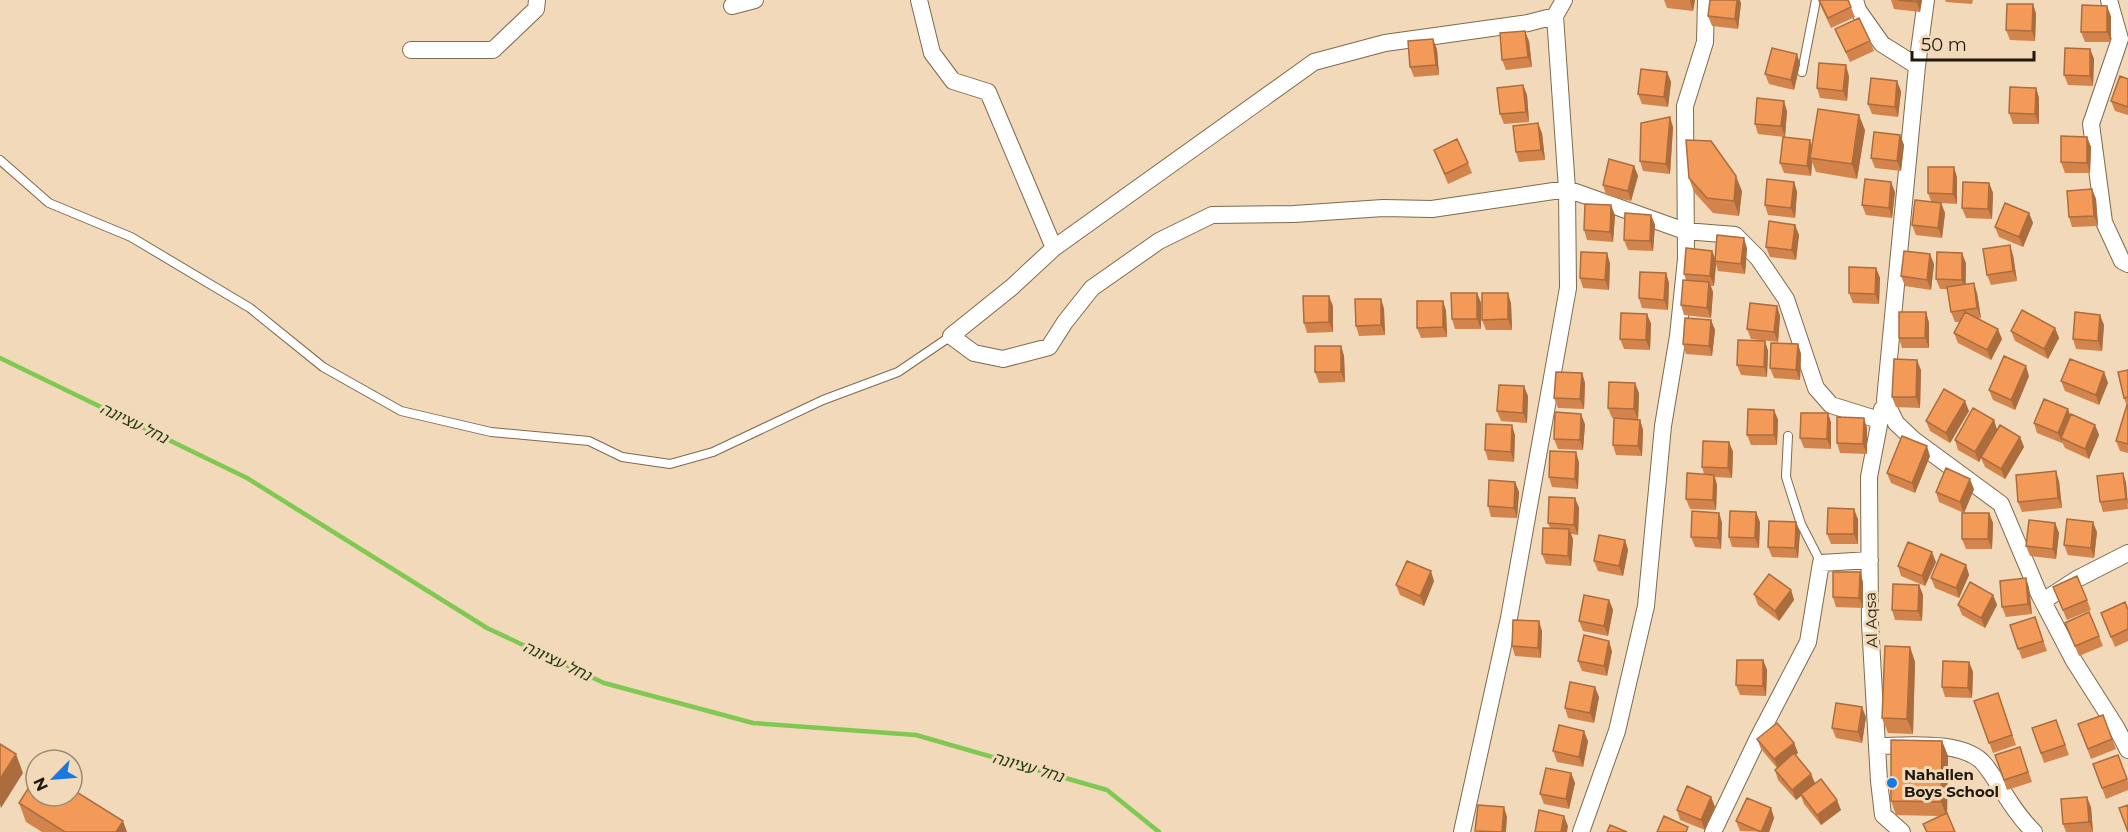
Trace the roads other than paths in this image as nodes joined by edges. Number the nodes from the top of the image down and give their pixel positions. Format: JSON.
{"nodes":[{"id":1,"x":537,"y":0,"type":"edge"},
{"id":2,"x":755,"y":0,"type":"edge"},
{"id":3,"x":919,"y":0,"type":"edge"},
{"id":4,"x":1564,"y":0,"type":"edge"},
{"id":5,"x":1706,"y":0,"type":"edge"},
{"id":6,"x":1816,"y":0,"type":"edge"},
{"id":7,"x":1855,"y":0,"type":"edge"},
{"id":8,"x":1926,"y":0,"type":"edge"},
{"id":9,"x":2109,"y":0,"type":"edge"},
{"id":10,"x":732,"y":6,"type":"dead end"},
{"id":11,"x":1555,"y":16,"type":"junction"},
{"id":12,"x":411,"y":50,"type":"dead end"},
{"id":13,"x":1917,"y":66,"type":"junction"},
{"id":14,"x":1802,"y":72,"type":"dead end"},
{"id":15,"x":0,"y":160,"type":"edge"},
{"id":16,"x":1567,"y":189,"type":"junction"},
{"id":17,"x":1685,"y":231,"type":"junction"},
{"id":18,"x":1054,"y":248,"type":"junction"},
{"id":19,"x":2128,"y":264,"type":"edge"},
{"id":20,"x":951,"y":336,"type":"junction"},
{"id":21,"x":1885,"y":400,"type":"junction"},
{"id":22,"x":1879,"y":420,"type":"junction"},
{"id":23,"x":1788,"y":436,"type":"dead end"},
{"id":24,"x":2128,"y":554,"type":"edge"},
{"id":25,"x":1870,"y":560,"type":"junction"},
{"id":26,"x":1821,"y":563,"type":"junction"},
{"id":27,"x":2043,"y":601,"type":"junction"},
{"id":28,"x":1877,"y":746,"type":"junction"},
{"id":29,"x":2128,"y":750,"type":"edge"},
{"id":30,"x":1462,"y":832,"type":"edge"},
{"id":31,"x":1581,"y":832,"type":"edge"},
{"id":32,"x":1713,"y":832,"type":"edge"},
{"id":33,"x":1902,"y":832,"type":"edge"},
{"id":34,"x":2034,"y":832,"type":"edge"}],
"edges":[{"from":1,"to":12,"type":"street"},
{"from":2,"to":10,"type":"street"},
{"from":3,"to":18,"type":"street"},
{"from":4,"to":11,"type":"street"},
{"from":5,"to":17,"type":"street"},
{"from":6,"to":14,"type":"lane"},
{"from":7,"to":13,"type":"street"},
{"from":8,"to":13,"type":"street","name":"Al Aqsa"},
{"from":9,"to":19,"type":"street"},
{"from":11,"to":16,"type":"street"},
{"from":11,"to":18,"type":"street"},
{"from":13,"to":21,"type":"street","name":"Al Aqsa"},
{"from":15,"to":20,"type":"lane"},
{"from":16,"to":17,"type":"street"},
{"from":16,"to":20,"type":"street"},
{"from":16,"to":30,"type":"street"},
{"from":17,"to":22,"type":"street"},
{"from":17,"to":31,"type":"street"},
{"from":18,"to":20,"type":"street"},
{"from":21,"to":22,"type":"street","name":"Al Aqsa"},
{"from":21,"to":27,"type":"street"},
{"from":22,"to":25,"type":"street","name":"Al Aqsa"},
{"from":23,"to":26,"type":"lane"},
{"from":24,"to":27,"type":"street"},
{"from":25,"to":26,"type":"street"},
{"from":25,"to":28,"type":"street","name":"Al Aqsa"},
{"from":26,"to":32,"type":"street"},
{"from":27,"to":29,"type":"street"},
{"from":28,"to":33,"type":"street","name":"Al Aqsa"},
{"from":28,"to":34,"type":"street"}]}
